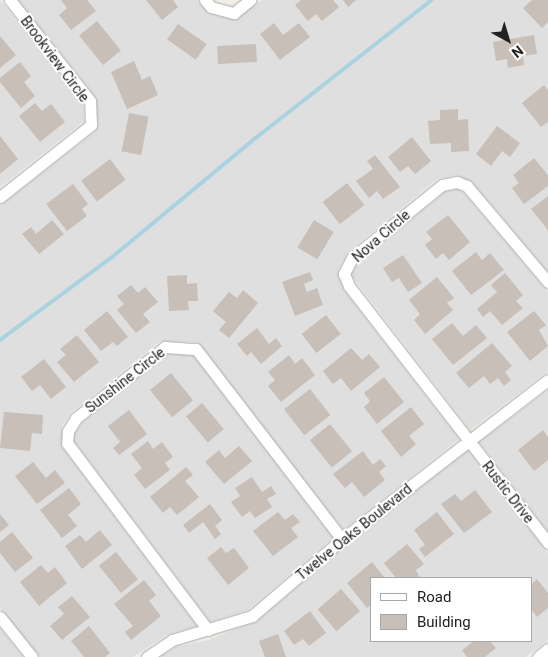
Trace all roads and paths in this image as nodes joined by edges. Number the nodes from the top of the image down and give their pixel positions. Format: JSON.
{"nodes":[{"id":1,"x":10,"y":0,"type":"edge"},
{"id":2,"x":205,"y":0,"type":"edge"},
{"id":3,"x":250,"y":0,"type":"edge"},
{"id":4,"x":0,"y":196,"type":"edge"},
{"id":5,"x":548,"y":282,"type":"edge"},
{"id":6,"x":548,"y":380,"type":"edge"},
{"id":7,"x":469,"y":440,"type":"junction"},
{"id":8,"x":342,"y":539,"type":"junction"},
{"id":9,"x":548,"y":543,"type":"edge"},
{"id":10,"x":0,"y":617,"type":"edge"},
{"id":11,"x":208,"y":630,"type":"junction"},
{"id":12,"x":548,"y":649,"type":"edge"},
{"id":13,"x":32,"y":657,"type":"edge"},
{"id":14,"x":147,"y":657,"type":"edge"},
{"id":15,"x":538,"y":657,"type":"edge"}],
"edges":[{"from":1,"to":4,"type":"street","name":"Brookview Circle"},
{"from":2,"to":3,"type":"street"},
{"from":5,"to":7,"type":"street","name":"Nova Circle"},
{"from":6,"to":7,"type":"street","name":"Twelve Oaks Boulevard"},
{"from":7,"to":8,"type":"street","name":"Twelve Oaks Boulevard"},
{"from":7,"to":9,"type":"street","name":"Rustic Drive"},
{"from":8,"to":11,"type":"street","name":"Twelve Oaks Boulevard"},
{"from":8,"to":11,"type":"street","name":"Sunshine Circle"},
{"from":10,"to":13,"type":"street"},
{"from":11,"to":14,"type":"street","name":"Twelve Oaks Boulevard"},
{"from":12,"to":15,"type":"street"}]}
